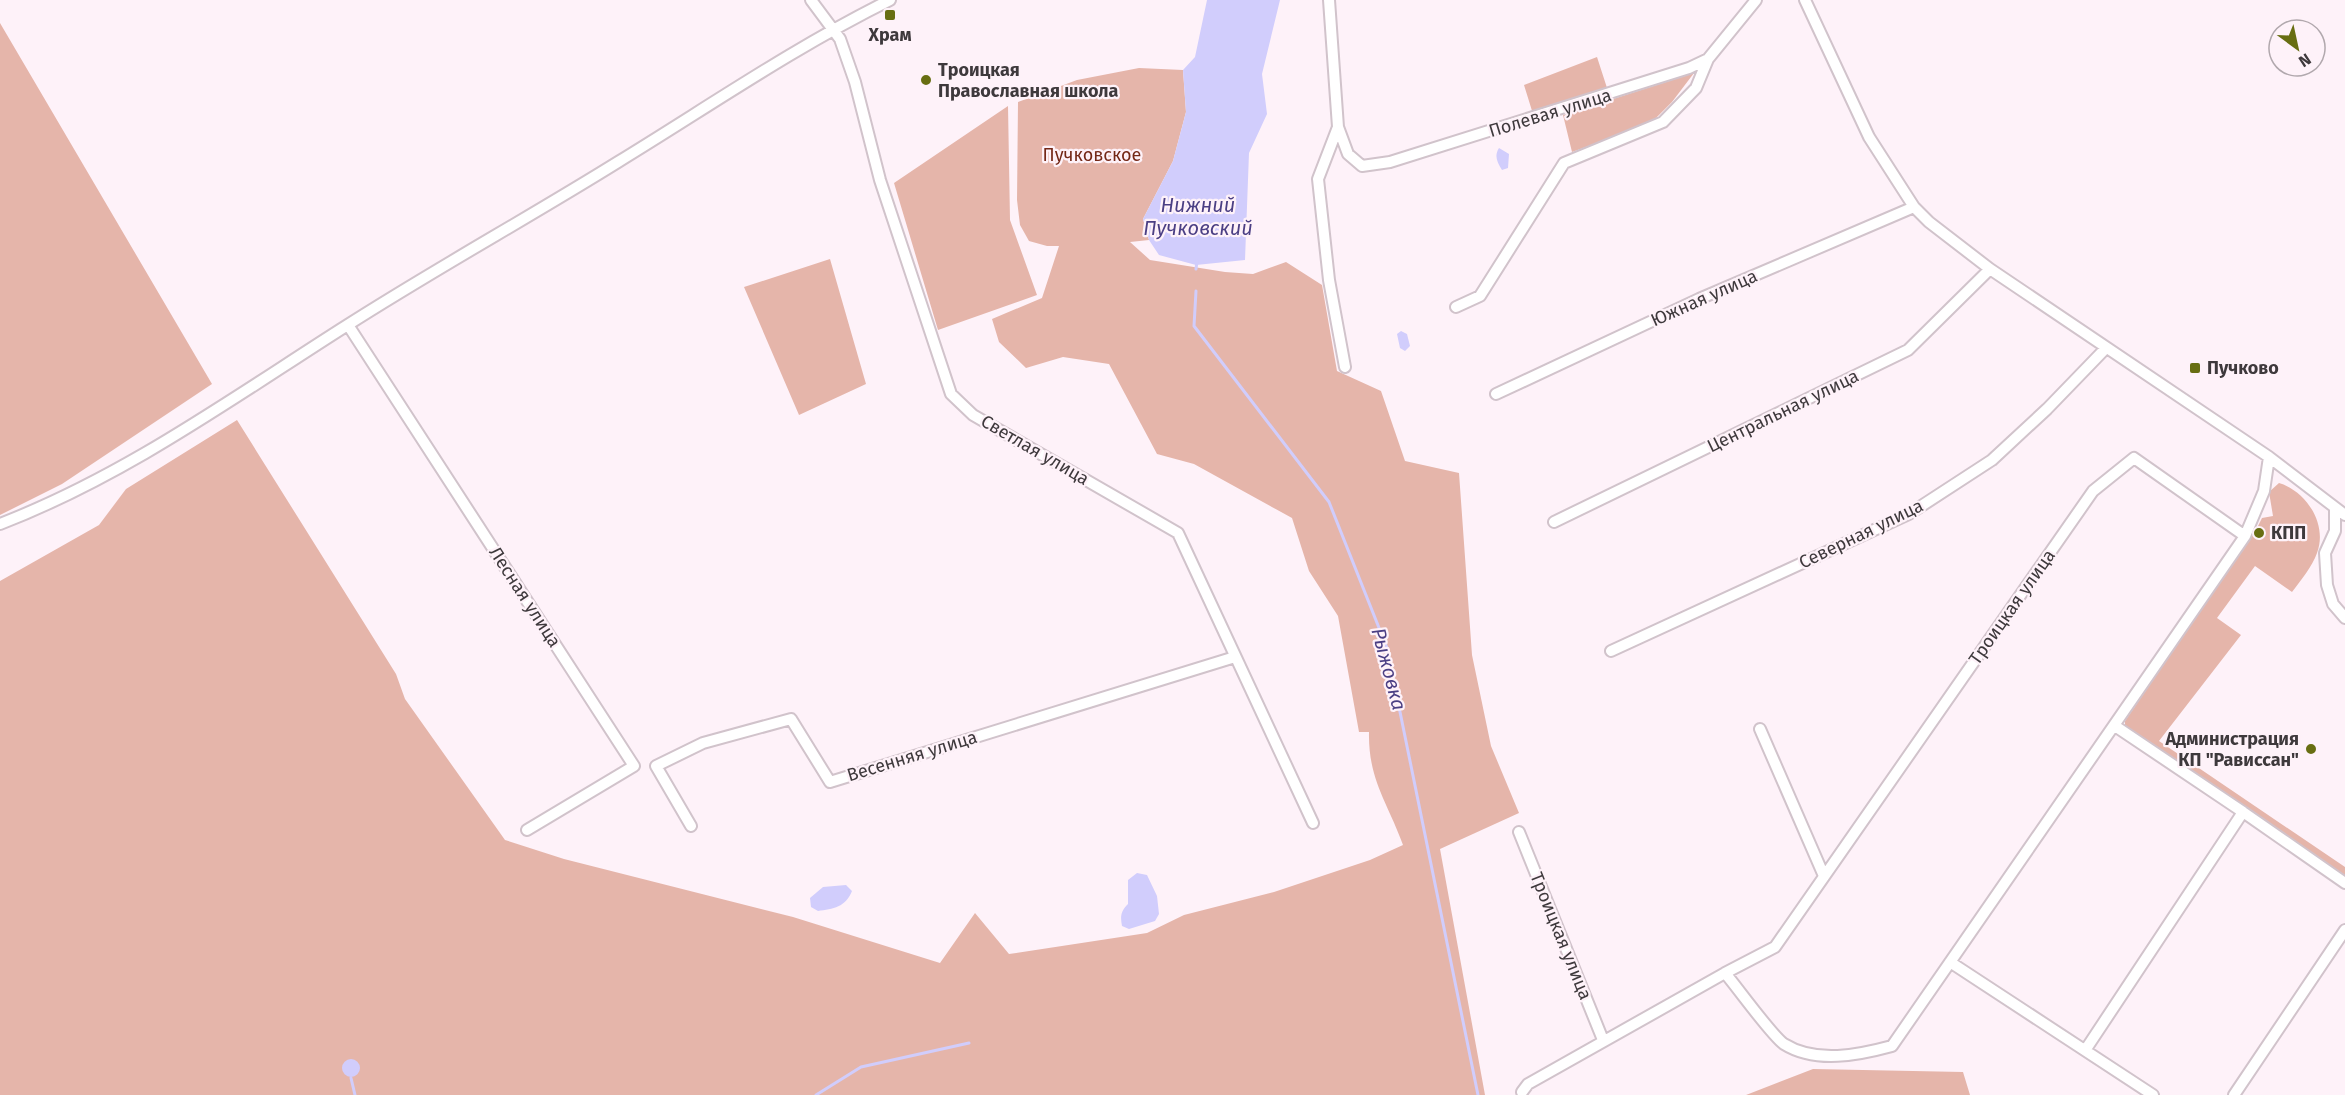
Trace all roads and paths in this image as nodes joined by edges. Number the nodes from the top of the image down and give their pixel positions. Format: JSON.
{"nodes":[{"id":1,"x":812,"y":0,"type":"edge"},
{"id":2,"x":890,"y":0,"type":"edge"},
{"id":3,"x":1329,"y":0,"type":"edge"},
{"id":4,"x":1756,"y":0,"type":"edge"},
{"id":5,"x":1805,"y":0,"type":"edge"},
{"id":6,"x":833,"y":29,"type":"junction"},
{"id":7,"x":1708,"y":59,"type":"junction"},
{"id":8,"x":1338,"y":127,"type":"junction"},
{"id":9,"x":1914,"y":207,"type":"junction"},
{"id":10,"x":1990,"y":269,"type":"junction"},
{"id":11,"x":1456,"y":307,"type":"dead end"},
{"id":12,"x":348,"y":325,"type":"junction"},
{"id":13,"x":2106,"y":348,"type":"junction"},
{"id":14,"x":1345,"y":367,"type":"dead end"},
{"id":15,"x":1496,"y":394,"type":"dead end"},
{"id":16,"x":2269,"y":457,"type":"junction"},
{"id":17,"x":2335,"y":508,"type":"junction"},
{"id":18,"x":2345,"y":515,"type":"edge"},
{"id":19,"x":1554,"y":522,"type":"dead end"},
{"id":20,"x":0,"y":524,"type":"edge"},
{"id":21,"x":2245,"y":536,"type":"junction"},
{"id":22,"x":2345,"y":618,"type":"edge"},
{"id":23,"x":1611,"y":651,"type":"dead end"},
{"id":24,"x":1235,"y":657,"type":"junction"},
{"id":25,"x":2115,"y":726,"type":"junction"},
{"id":26,"x":1760,"y":729,"type":"dead end"},
{"id":27,"x":2243,"y":812,"type":"junction"},
{"id":28,"x":1313,"y":823,"type":"dead end"},
{"id":29,"x":691,"y":826,"type":"dead end"},
{"id":30,"x":527,"y":830,"type":"dead end"},
{"id":31,"x":1519,"y":832,"type":"dead end"},
{"id":32,"x":1824,"y":876,"type":"junction"},
{"id":33,"x":2345,"y":883,"type":"edge"},
{"id":34,"x":2345,"y":930,"type":"edge"},
{"id":35,"x":1950,"y":962,"type":"junction"},
{"id":36,"x":1725,"y":973,"type":"junction"},
{"id":37,"x":1603,"y":1040,"type":"junction"},
{"id":38,"x":2086,"y":1049,"type":"junction"},
{"id":39,"x":1522,"y":1092,"type":"dead end"},
{"id":40,"x":2153,"y":1095,"type":"edge"},
{"id":41,"x":2234,"y":1095,"type":"edge"}],
"edges":[{"from":1,"to":6,"type":"street","name":"Светлая улица"},
{"from":2,"to":6,"type":"street"},
{"from":3,"to":8,"type":"street"},
{"from":4,"to":7,"type":"street","name":"Полевая улица"},
{"from":5,"to":9,"type":"street"},
{"from":6,"to":12,"type":"street"},
{"from":6,"to":24,"type":"street","name":"Светлая улица"},
{"from":7,"to":8,"type":"street","name":"Полевая улица"},
{"from":7,"to":11,"type":"street"},
{"from":8,"to":14,"type":"street"},
{"from":9,"to":10,"type":"street"},
{"from":9,"to":15,"type":"street","name":"Южная улица"},
{"from":10,"to":13,"type":"street"},
{"from":10,"to":19,"type":"street","name":"Центральная улица"},
{"from":12,"to":20,"type":"street"},
{"from":12,"to":30,"type":"street","name":"Лесная улица"},
{"from":13,"to":16,"type":"street"},
{"from":13,"to":23,"type":"street","name":"Северная улица"},
{"from":16,"to":17,"type":"street"},
{"from":16,"to":21,"type":"street"},
{"from":17,"to":18,"type":"street"},
{"from":17,"to":22,"type":"street"},
{"from":21,"to":25,"type":"street"},
{"from":21,"to":32,"type":"street","name":"Троицкая улица"},
{"from":24,"to":28,"type":"street","name":"Светлая улица"},
{"from":24,"to":29,"type":"street","name":"Весенняя улица"},
{"from":25,"to":27,"type":"street"},
{"from":25,"to":35,"type":"street"},
{"from":26,"to":32,"type":"street"},
{"from":27,"to":33,"type":"street"},
{"from":27,"to":38,"type":"street"},
{"from":31,"to":37,"type":"street","name":"Троицкая улица"},
{"from":32,"to":36,"type":"street","name":"Троицкая улица"},
{"from":34,"to":41,"type":"street"},
{"from":35,"to":36,"type":"street"},
{"from":35,"to":38,"type":"street"},
{"from":36,"to":37,"type":"street","name":"Троицкая улица"},
{"from":37,"to":39,"type":"street","name":"Троицкая улица"},
{"from":38,"to":40,"type":"street"}]}
